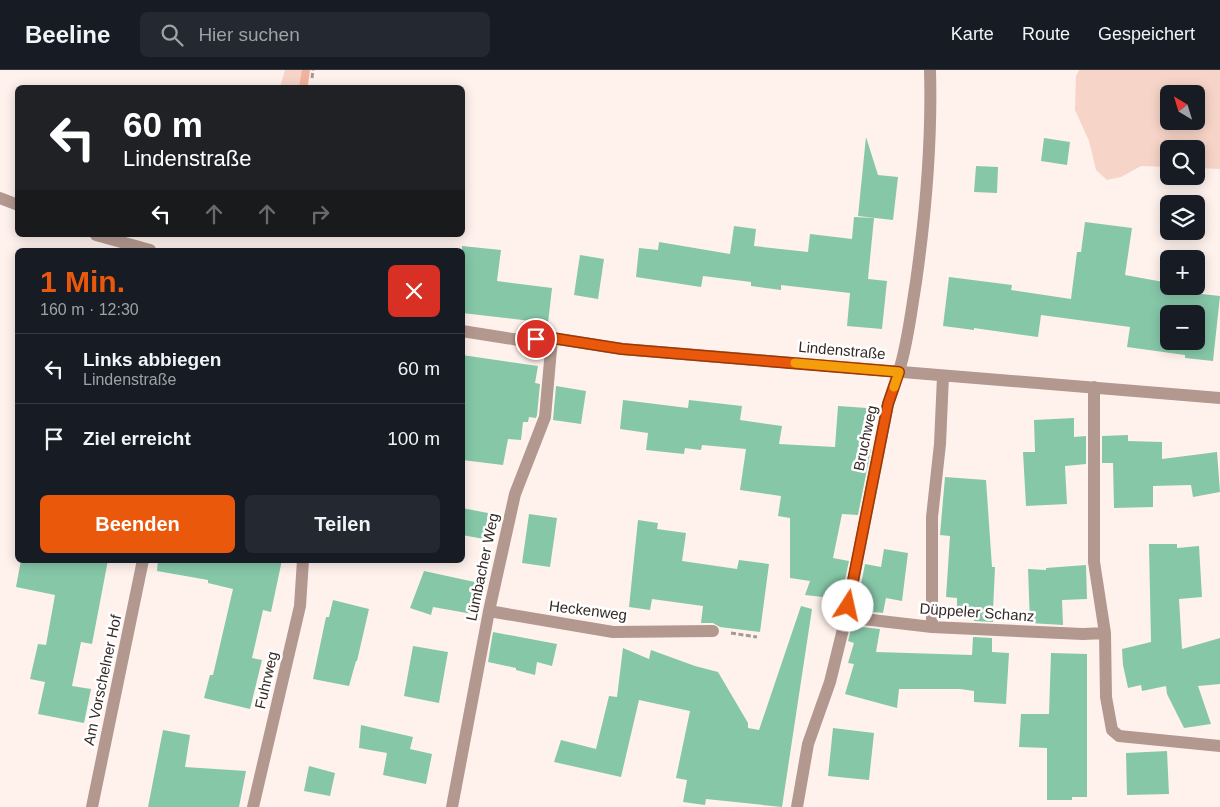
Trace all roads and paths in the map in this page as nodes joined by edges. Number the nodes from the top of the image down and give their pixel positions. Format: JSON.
{"nodes":[{"id":1,"x":313,"y":70,"type":"edge"},
{"id":2,"x":930,"y":70,"type":"edge"},
{"id":3,"x":312,"y":78,"type":"dead end"},
{"id":4,"x":0,"y":198,"type":"edge"},
{"id":5,"x":15,"y":204,"type":"edge"},
{"id":6,"x":103,"y":237,"type":"edge"},
{"id":7,"x":143,"y":248,"type":"edge"},
{"id":8,"x":465,"y":331,"type":"edge"},
{"id":9,"x":552,"y":338,"type":"junction"},
{"id":10,"x":899,"y":372,"type":"junction"},
{"id":11,"x":943,"y":376,"type":"junction"},
{"id":12,"x":1094,"y":387,"type":"junction"},
{"id":13,"x":1220,"y":398,"type":"edge"},
{"id":14,"x":142,"y":563,"type":"edge"},
{"id":15,"x":303,"y":563,"type":"edge"},
{"id":16,"x":489,"y":611,"type":"junction"},
{"id":17,"x":846,"y":617,"type":"junction"},
{"id":18,"x":932,"y":626,"type":"junction"},
{"id":19,"x":713,"y":631,"type":"joint"},
{"id":20,"x":1105,"y":633,"type":"junction"},
{"id":21,"x":757,"y":636,"type":"dead end"},
{"id":22,"x":1220,"y":746,"type":"edge"},
{"id":23,"x":92,"y":807,"type":"edge"},
{"id":24,"x":253,"y":807,"type":"edge"},
{"id":25,"x":452,"y":807,"type":"edge"},
{"id":26,"x":797,"y":807,"type":"edge"}],
"edges":[{"from":1,"to":3,"type":"path"},
{"from":2,"to":10,"type":"street","name":"Bruchweg"},
{"from":4,"to":5,"type":"street"},
{"from":6,"to":7,"type":"street"},
{"from":8,"to":9,"type":"street","name":"Lindenstraße"},
{"from":9,"to":10,"type":"street","name":"Lindenstraße"},
{"from":9,"to":16,"type":"street","name":"Lümbacher Weg"},
{"from":10,"to":11,"type":"street","name":"Lindenstraße"},
{"from":10,"to":17,"type":"street","name":"Bruchweg"},
{"from":11,"to":12,"type":"street","name":"Lindenstraße"},
{"from":11,"to":18,"type":"street"},
{"from":12,"to":13,"type":"street","name":"Lindenstraße"},
{"from":12,"to":20,"type":"street"},
{"from":14,"to":23,"type":"street","name":"Am Vorschelner Hof"},
{"from":15,"to":24,"type":"street","name":"Fuhrweg"},
{"from":16,"to":19,"type":"street","name":"Heckenweg"},
{"from":16,"to":25,"type":"street","name":"Lümbacher Weg"},
{"from":17,"to":18,"type":"street","name":"Düppeler Schanz"},
{"from":17,"to":26,"type":"street","name":"Bruchweg"},
{"from":18,"to":20,"type":"street","name":"Düppeler Schanz"},
{"from":19,"to":21,"type":"path"},
{"from":20,"to":22,"type":"street"}]}
